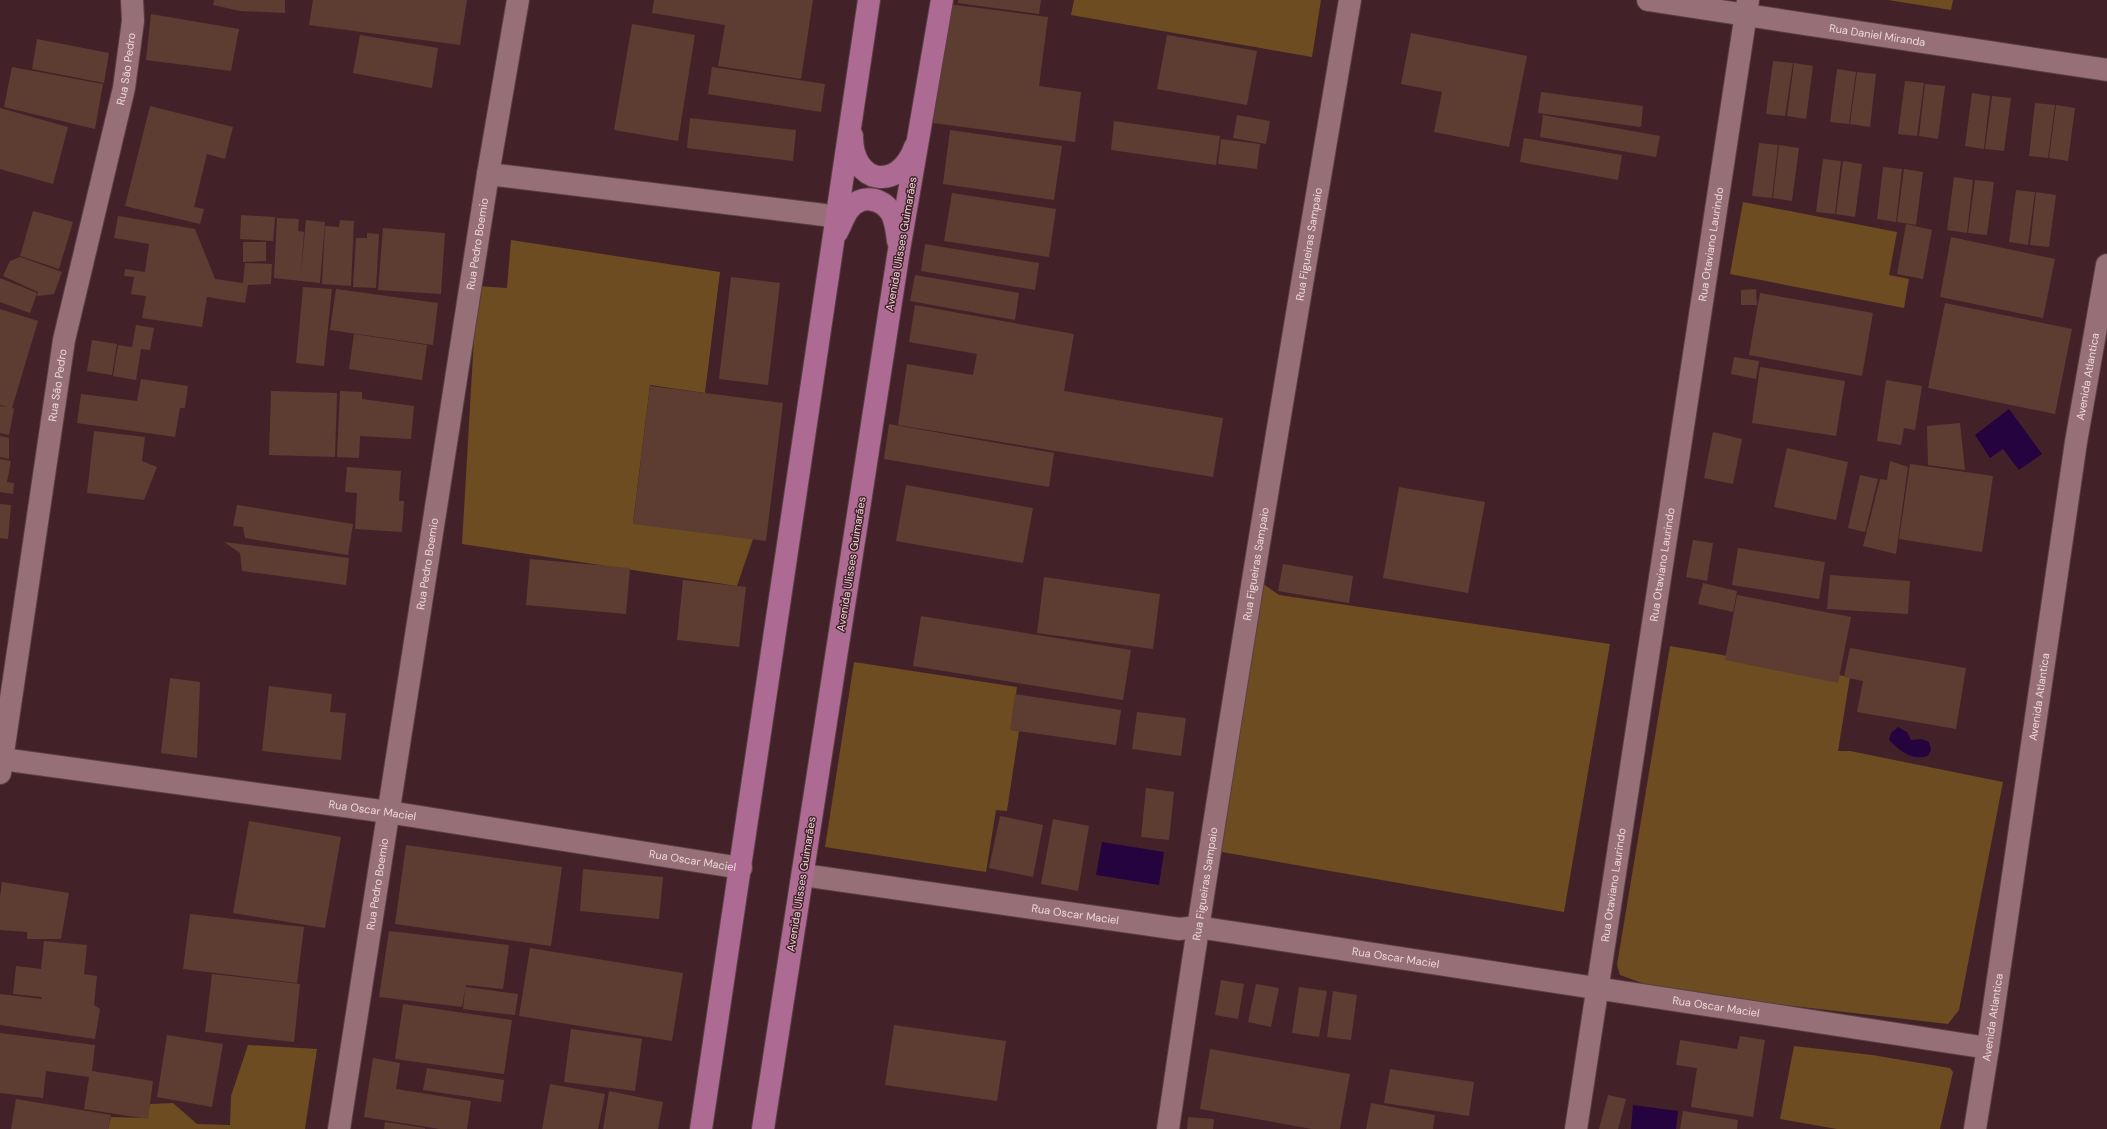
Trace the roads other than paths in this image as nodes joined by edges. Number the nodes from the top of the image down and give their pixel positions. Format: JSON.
{"nodes":[{"id":1,"x":132,"y":0,"type":"edge"},
{"id":2,"x":518,"y":0,"type":"edge"},
{"id":3,"x":869,"y":0,"type":"edge"},
{"id":4,"x":942,"y":0,"type":"edge"},
{"id":5,"x":1350,"y":0,"type":"edge"},
{"id":6,"x":1648,"y":0,"type":"edge"},
{"id":7,"x":1747,"y":8,"type":"edge"},
{"id":8,"x":2107,"y":70,"type":"edge"},
{"id":9,"x":852,"y":106,"type":"junction"},
{"id":10,"x":921,"y":130,"type":"junction"},
{"id":11,"x":488,"y":174,"type":"junction"},
{"id":12,"x":835,"y":218,"type":"junction"},
{"id":13,"x":832,"y":244,"type":"junction"},
{"id":14,"x":899,"y":250,"type":"junction"},
{"id":15,"x":2107,"y":265,"type":"edge"},
{"id":16,"x":1,"y":766,"type":"edge"},
{"id":17,"x":388,"y":812,"type":"junction"},
{"id":18,"x":741,"y":868,"type":"junction"},
{"id":19,"x":803,"y":875,"type":"junction"},
{"id":20,"x":1197,"y":927,"type":"junction"},
{"id":21,"x":1596,"y":988,"type":"junction"},
{"id":22,"x":1988,"y":1048,"type":"junction"},
{"id":23,"x":340,"y":1129,"type":"edge"},
{"id":24,"x":701,"y":1129,"type":"edge"},
{"id":25,"x":763,"y":1129,"type":"edge"},
{"id":26,"x":1168,"y":1129,"type":"edge"},
{"id":27,"x":1576,"y":1129,"type":"edge"},
{"id":28,"x":1975,"y":1129,"type":"edge"}],
"edges":[{"from":1,"to":16,"type":"street","name":"Rua São Pedro"},
{"from":2,"to":11,"type":"street","name":"Rua Pedro Boemio"},
{"from":3,"to":9,"type":"main road"},
{"from":4,"to":10,"type":"main road","name":"Avenida Ulisses Guimarães"},
{"from":5,"to":20,"type":"street","name":"Rua Figueiras Sampaio"},
{"from":6,"to":7,"type":"street","name":"Rua Daniel Miranda"},
{"from":7,"to":8,"type":"street","name":"Rua Daniel Miranda"},
{"from":7,"to":21,"type":"street","name":"Rua Otaviano Laurindo"},
{"from":9,"to":10,"type":"main road"},
{"from":9,"to":12,"type":"main road"},
{"from":10,"to":14,"type":"main road","name":"Avenida Ulisses Guimarães"},
{"from":11,"to":12,"type":"street"},
{"from":11,"to":17,"type":"street","name":"Rua Pedro Boemio"},
{"from":12,"to":13,"type":"main road"},
{"from":13,"to":14,"type":"main road"},
{"from":13,"to":18,"type":"main road"},
{"from":14,"to":19,"type":"main road","name":"Avenida Ulisses Guimarães"},
{"from":15,"to":22,"type":"street","name":"Avenida Atlantica"},
{"from":16,"to":17,"type":"street","name":"Rua Oscar Maciel"},
{"from":17,"to":18,"type":"street","name":"Rua Oscar Maciel"},
{"from":17,"to":23,"type":"street","name":"Rua Pedro Boemio"},
{"from":18,"to":24,"type":"main road"},
{"from":19,"to":20,"type":"street","name":"Rua Oscar Maciel"},
{"from":19,"to":25,"type":"main road","name":"Avenida Ulisses Guimarães"},
{"from":20,"to":21,"type":"street","name":"Rua Oscar Maciel"},
{"from":20,"to":26,"type":"street","name":"Rua Figueiras Sampaio"},
{"from":21,"to":22,"type":"street","name":"Rua Oscar Maciel"},
{"from":21,"to":27,"type":"street","name":"Rua Otaviano Laurindo"},
{"from":22,"to":28,"type":"street","name":"Avenida Atlantica"}]}
